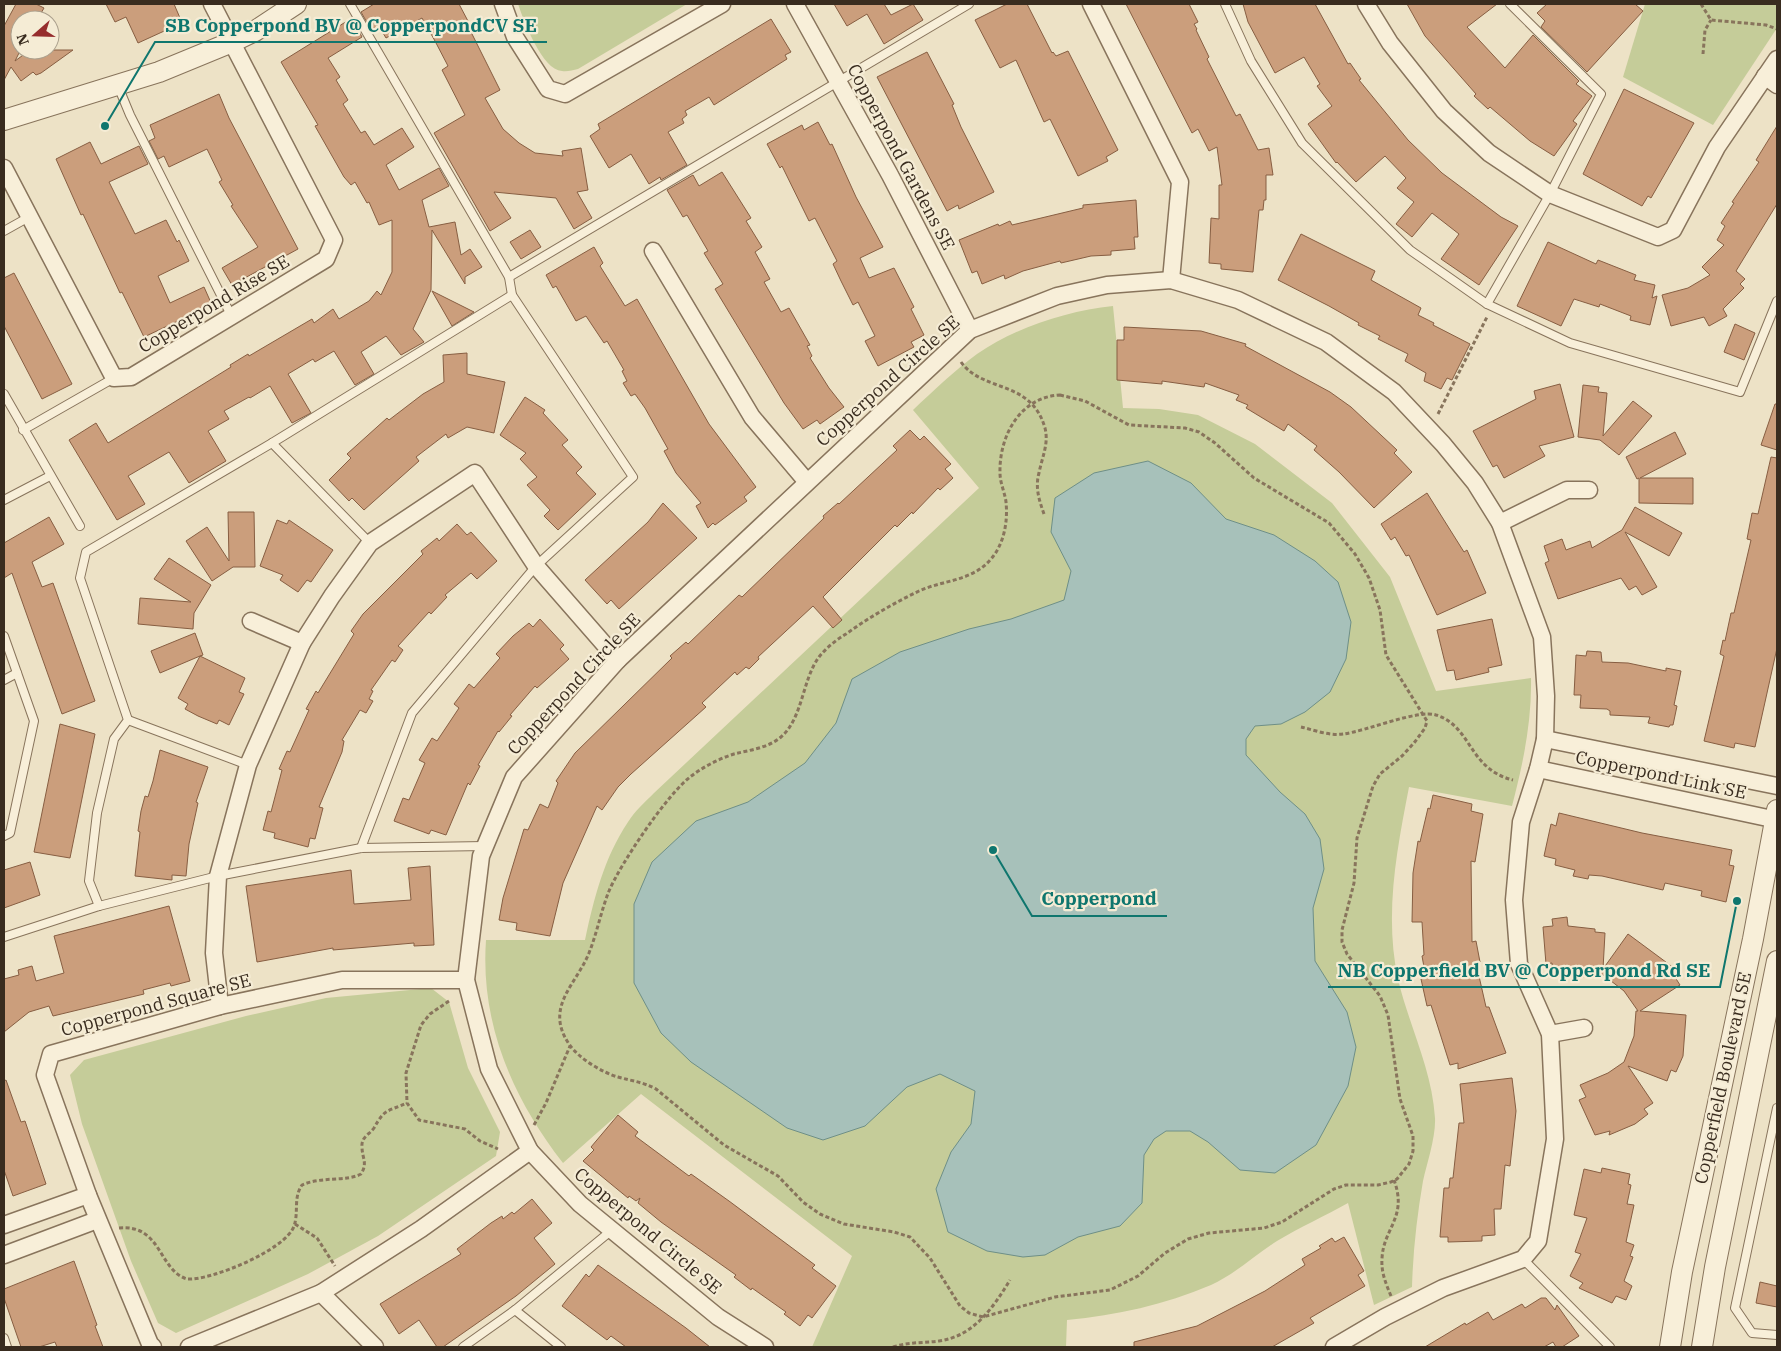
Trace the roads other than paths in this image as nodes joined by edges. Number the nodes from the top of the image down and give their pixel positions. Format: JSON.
{"nodes":[{"id":1,"x":212,"y":4,"type":"edge"},
{"id":2,"x":296,"y":4,"type":"edge"},
{"id":3,"x":350,"y":4,"type":"edge"},
{"id":4,"x":503,"y":4,"type":"edge"},
{"id":5,"x":722,"y":4,"type":"edge"},
{"id":6,"x":794,"y":4,"type":"edge"},
{"id":7,"x":969,"y":4,"type":"edge"},
{"id":8,"x":1091,"y":4,"type":"edge"},
{"id":9,"x":1225,"y":4,"type":"edge"},
{"id":10,"x":1366,"y":4,"type":"edge"},
{"id":11,"x":1510,"y":4,"type":"edge"},
{"id":12,"x":232,"y":42,"type":"junction"},
{"id":13,"x":1777,"y":59,"type":"edge"},
{"id":14,"x":1771,"y":80,"type":"edge"},
{"id":15,"x":838,"y":81,"type":"junction"},
{"id":16,"x":118,"y":86,"type":"junction"},
{"id":17,"x":4,"y":120,"type":"edge"},
{"id":18,"x":4,"y":168,"type":"edge"},
{"id":19,"x":1550,"y":194,"type":"junction"},
{"id":20,"x":30,"y":218,"type":"junction"},
{"id":21,"x":4,"y":231,"type":"edge"},
{"id":22,"x":653,"y":251,"type":"dead end"},
{"id":23,"x":509,"y":277,"type":"junction"},
{"id":24,"x":1170,"y":280,"type":"junction"},
{"id":25,"x":512,"y":295,"type":"junction"},
{"id":26,"x":1777,"y":301,"type":"edge"},
{"id":27,"x":1487,"y":304,"type":"junction"},
{"id":28,"x":232,"y":317,"type":"junction"},
{"id":29,"x":970,"y":330,"type":"junction"},
{"id":30,"x":114,"y":378,"type":"junction"},
{"id":31,"x":4,"y":394,"type":"edge"},
{"id":32,"x":23,"y":430,"type":"junction"},
{"id":33,"x":272,"y":443,"type":"junction"},
{"id":34,"x":50,"y":476,"type":"junction"},
{"id":35,"x":807,"y":482,"type":"junction"},
{"id":36,"x":1589,"y":490,"type":"dead end"},
{"id":37,"x":4,"y":500,"type":"edge"},
{"id":38,"x":1500,"y":523,"type":"junction"},
{"id":39,"x":80,"y":526,"type":"dead end"},
{"id":40,"x":370,"y":543,"type":"junction"},
{"id":41,"x":536,"y":566,"type":"junction"},
{"id":42,"x":251,"y":621,"type":"dead end"},
{"id":43,"x":4,"y":636,"type":"edge"},
{"id":44,"x":302,"y":643,"type":"junction"},
{"id":45,"x":618,"y":660,"type":"junction"},
{"id":46,"x":17,"y":673,"type":"junction"},
{"id":47,"x":4,"y":680,"type":"edge"},
{"id":48,"x":128,"y":720,"type":"junction"},
{"id":49,"x":1545,"y":739,"type":"junction"},
{"id":50,"x":248,"y":765,"type":"junction"},
{"id":51,"x":1538,"y":769,"type":"junction"},
{"id":52,"x":1777,"y":786,"type":"edge"},
{"id":53,"x":1776,"y":816,"type":"edge"},
{"id":54,"x":4,"y":836,"type":"edge"},
{"id":55,"x":485,"y":846,"type":"junction"},
{"id":56,"x":361,"y":848,"type":"junction"},
{"id":57,"x":218,"y":876,"type":"junction"},
{"id":58,"x":99,"y":906,"type":"junction"},
{"id":59,"x":4,"y":937,"type":"edge"},
{"id":60,"x":1777,"y":961,"type":"edge"},
{"id":61,"x":466,"y":980,"type":"junction"},
{"id":62,"x":220,"y":1006,"type":"junction"},
{"id":63,"x":1584,"y":1028,"type":"dead end"},
{"id":64,"x":1550,"y":1034,"type":"junction"},
{"id":65,"x":1777,"y":1108,"type":"edge"},
{"id":66,"x":530,"y":1151,"type":"junction"},
{"id":67,"x":88,"y":1195,"type":"junction"},
{"id":68,"x":97,"y":1220,"type":"junction"},
{"id":69,"x":4,"y":1225,"type":"edge"},
{"id":70,"x":612,"y":1230,"type":"junction"},
{"id":71,"x":4,"y":1255,"type":"edge"},
{"id":72,"x":1522,"y":1259,"type":"junction"},
{"id":73,"x":321,"y":1293,"type":"junction"},
{"id":74,"x":515,"y":1310,"type":"junction"},
{"id":75,"x":1777,"y":1335,"type":"edge"},
{"id":76,"x":4,"y":1338,"type":"edge"},
{"id":77,"x":7,"y":1347,"type":"edge"},
{"id":78,"x":153,"y":1347,"type":"edge"},
{"id":79,"x":190,"y":1347,"type":"edge"},
{"id":80,"x":375,"y":1347,"type":"edge"},
{"id":81,"x":463,"y":1347,"type":"edge"},
{"id":82,"x":561,"y":1347,"type":"edge"},
{"id":83,"x":764,"y":1347,"type":"edge"},
{"id":84,"x":1334,"y":1347,"type":"edge"},
{"id":85,"x":1610,"y":1347,"type":"edge"},
{"id":86,"x":1670,"y":1347,"type":"edge"},
{"id":87,"x":1702,"y":1347,"type":"edge"}],
"edges":[{"from":1,"to":12,"type":"street"},
{"from":2,"to":12,"type":"street"},
{"from":3,"to":23,"type":"lane"},
{"from":4,"to":5,"type":"street"},
{"from":6,"to":15,"type":"street","name":"Copperpond Gardens SE"},
{"from":7,"to":15,"type":"lane"},
{"from":8,"to":24,"type":"street"},
{"from":9,"to":27,"type":"lane"},
{"from":10,"to":19,"type":"street"},
{"from":11,"to":19,"type":"lane"},
{"from":12,"to":16,"type":"street"},
{"from":12,"to":28,"type":"street","name":"Copperpond Rise SE"},
{"from":13,"to":14,"type":"street"},
{"from":14,"to":19,"type":"street"},
{"from":15,"to":23,"type":"lane"},
{"from":15,"to":29,"type":"street","name":"Copperpond Gardens SE"},
{"from":16,"to":17,"type":"street"},
{"from":16,"to":28,"type":"lane"},
{"from":18,"to":20,"type":"street"},
{"from":19,"to":27,"type":"lane"},
{"from":20,"to":21,"type":"lane"},
{"from":20,"to":30,"type":"street"},
{"from":22,"to":35,"type":"street"},
{"from":23,"to":25,"type":"lane"},
{"from":24,"to":29,"type":"street","name":"Copperpond Circle SE"},
{"from":24,"to":38,"type":"street","name":"Copperpond Circle SE"},
{"from":25,"to":33,"type":"lane"},
{"from":25,"to":41,"type":"lane"},
{"from":26,"to":27,"type":"lane"},
{"from":28,"to":30,"type":"street","name":"Copperpond Rise SE"},
{"from":29,"to":35,"type":"street","name":"Copperpond Circle SE"},
{"from":30,"to":32,"type":"lane"},
{"from":31,"to":32,"type":"lane"},
{"from":32,"to":34,"type":"lane"},
{"from":33,"to":40,"type":"lane"},
{"from":33,"to":48,"type":"lane"},
{"from":34,"to":37,"type":"lane"},
{"from":34,"to":39,"type":"lane"},
{"from":35,"to":45,"type":"street","name":"Copperpond Circle SE"},
{"from":36,"to":38,"type":"street"},
{"from":38,"to":49,"type":"street","name":"Copperpond Circle SE"},
{"from":40,"to":41,"type":"street"},
{"from":40,"to":44,"type":"street"},
{"from":41,"to":45,"type":"street"},
{"from":41,"to":56,"type":"lane"},
{"from":42,"to":44,"type":"street"},
{"from":43,"to":46,"type":"lane"},
{"from":44,"to":50,"type":"street"},
{"from":45,"to":55,"type":"street","name":"Copperpond Circle SE"},
{"from":46,"to":47,"type":"lane"},
{"from":46,"to":54,"type":"lane"},
{"from":48,"to":50,"type":"lane"},
{"from":48,"to":58,"type":"lane"},
{"from":49,"to":51,"type":"street","name":"Copperpond Circle SE"},
{"from":49,"to":52,"type":"street","name":"Copperpond Link SE"},
{"from":50,"to":57,"type":"street"},
{"from":51,"to":53,"type":"street","name":"Copperpond Link SE"},
{"from":51,"to":64,"type":"street","name":"Copperpond Circle SE"},
{"from":53,"to":86,"type":"street","name":"Copperfield Boulevard SE"},
{"from":55,"to":56,"type":"lane"},
{"from":55,"to":61,"type":"street","name":"Copperpond Circle SE"},
{"from":56,"to":57,"type":"lane"},
{"from":57,"to":58,"type":"lane"},
{"from":57,"to":62,"type":"street"},
{"from":58,"to":59,"type":"lane"},
{"from":60,"to":87,"type":"street","name":"Copperfield Boulevard SE"},
{"from":61,"to":62,"type":"street","name":"Copperpond Square SE"},
{"from":61,"to":66,"type":"street","name":"Copperpond Circle SE"},
{"from":62,"to":67,"type":"street","name":"Copperpond Square SE"},
{"from":63,"to":64,"type":"street"},
{"from":64,"to":72,"type":"street","name":"Copperpond Circle SE"},
{"from":65,"to":75,"type":"lane"},
{"from":66,"to":70,"type":"street","name":"Copperpond Circle SE"},
{"from":66,"to":73,"type":"street"},
{"from":67,"to":68,"type":"street","name":"Copperpond Square SE"},
{"from":67,"to":69,"type":"street"},
{"from":68,"to":71,"type":"street"},
{"from":68,"to":78,"type":"street","name":"Copperpond Square SE"},
{"from":70,"to":74,"type":"lane"},
{"from":70,"to":83,"type":"street","name":"Copperpond Circle SE"},
{"from":72,"to":84,"type":"street","name":"Copperpond Circle SE"},
{"from":72,"to":85,"type":"lane"},
{"from":73,"to":79,"type":"street"},
{"from":73,"to":80,"type":"street"},
{"from":74,"to":81,"type":"lane"},
{"from":74,"to":82,"type":"lane"},
{"from":76,"to":77,"type":"lane"}]}
